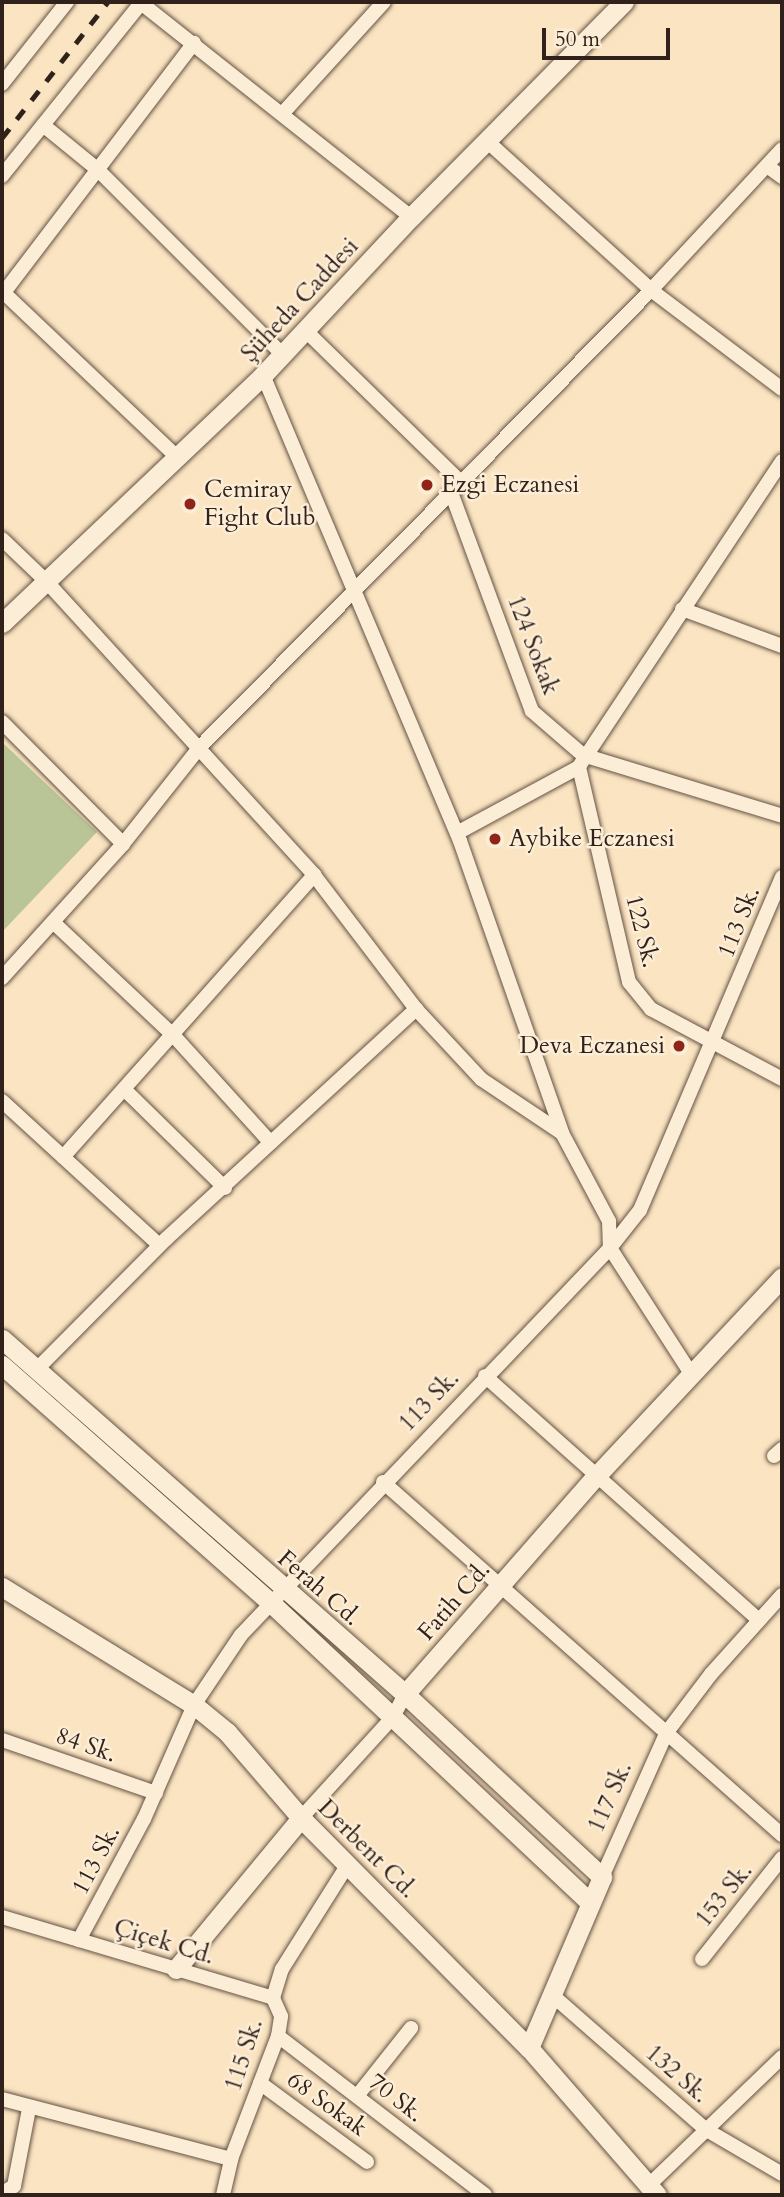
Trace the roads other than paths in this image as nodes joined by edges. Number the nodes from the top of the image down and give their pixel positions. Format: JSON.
{"nodes":[{"id":1,"x":67,"y":2,"type":"edge"},
{"id":2,"x":384,"y":2,"type":"edge"},
{"id":3,"x":141,"y":3,"type":"edge"},
{"id":4,"x":615,"y":5,"type":"edge"},
{"id":5,"x":194,"y":43,"type":"junction"},
{"id":6,"x":2,"y":84,"type":"edge"},
{"id":7,"x":282,"y":114,"type":"junction"},
{"id":8,"x":43,"y":125,"type":"junction"},
{"id":9,"x":488,"y":142,"type":"junction"},
{"id":10,"x":782,"y":149,"type":"edge"},
{"id":11,"x":766,"y":166,"type":"junction"},
{"id":12,"x":97,"y":169,"type":"junction"},
{"id":13,"x":2,"y":176,"type":"edge"},
{"id":14,"x":782,"y":177,"type":"edge"},
{"id":15,"x":411,"y":217,"type":"junction"},
{"id":16,"x":651,"y":290,"type":"junction"},
{"id":17,"x":2,"y":293,"type":"edge"},
{"id":18,"x":306,"y":331,"type":"junction"},
{"id":19,"x":283,"y":355,"type":"junction"},
{"id":20,"x":264,"y":375,"type":"junction"},
{"id":21,"x":782,"y":389,"type":"edge"},
{"id":22,"x":177,"y":457,"type":"junction"},
{"id":23,"x":782,"y":461,"type":"edge"},
{"id":24,"x":457,"y":489,"type":"junction"},
{"id":25,"x":2,"y":539,"type":"edge"},
{"id":26,"x":46,"y":581,"type":"junction"},
{"id":27,"x":358,"y":590,"type":"junction"},
{"id":28,"x":682,"y":608,"type":"junction"},
{"id":29,"x":2,"y":622,"type":"edge"},
{"id":30,"x":782,"y":646,"type":"edge"},
{"id":31,"x":2,"y":722,"type":"edge"},
{"id":32,"x":199,"y":748,"type":"junction"},
{"id":33,"x":581,"y":761,"type":"junction"},
{"id":34,"x":782,"y":816,"type":"edge"},
{"id":35,"x":457,"y":833,"type":"junction"},
{"id":36,"x":123,"y":844,"type":"junction"},
{"id":37,"x":314,"y":876,"type":"junction"},
{"id":38,"x":782,"y":877,"type":"edge"},
{"id":39,"x":53,"y":922,"type":"junction"},
{"id":40,"x":2,"y":978,"type":"edge"},
{"id":41,"x":416,"y":1009,"type":"junction"},
{"id":42,"x":174,"y":1036,"type":"junction"},
{"id":43,"x":714,"y":1044,"type":"junction"},
{"id":44,"x":782,"y":1079,"type":"edge"},
{"id":45,"x":125,"y":1090,"type":"junction"},
{"id":46,"x":2,"y":1101,"type":"edge"},
{"id":47,"x":562,"y":1133,"type":"junction"},
{"id":48,"x":271,"y":1143,"type":"junction"},
{"id":49,"x":63,"y":1157,"type":"junction"},
{"id":50,"x":225,"y":1188,"type":"junction"},
{"id":51,"x":159,"y":1245,"type":"junction"},
{"id":52,"x":610,"y":1248,"type":"junction"},
{"id":53,"x":782,"y":1277,"type":"edge"},
{"id":54,"x":2,"y":1339,"type":"edge"},
{"id":55,"x":2,"y":1366,"type":"edge"},
{"id":56,"x":37,"y":1369,"type":"junction"},
{"id":57,"x":690,"y":1373,"type":"junction"},
{"id":58,"x":485,"y":1376,"type":"junction"},
{"id":59,"x":597,"y":1475,"type":"junction"},
{"id":60,"x":383,"y":1482,"type":"junction"},
{"id":61,"x":500,"y":1585,"type":"junction"},
{"id":62,"x":2,"y":1587,"type":"edge"},
{"id":63,"x":782,"y":1595,"type":"edge"},
{"id":64,"x":276,"y":1596,"type":"junction"},
{"id":65,"x":759,"y":1620,"type":"junction"},
{"id":66,"x":405,"y":1694,"type":"junction"},
{"id":67,"x":194,"y":1705,"type":"junction"},
{"id":68,"x":393,"y":1717,"type":"junction"},
{"id":69,"x":667,"y":1732,"type":"junction"},
{"id":70,"x":2,"y":1740,"type":"edge"},
{"id":71,"x":156,"y":1793,"type":"junction"},
{"id":72,"x":301,"y":1818,"type":"junction"},
{"id":73,"x":782,"y":1835,"type":"edge"},
{"id":74,"x":782,"y":1858,"type":"edge"},
{"id":75,"x":348,"y":1864,"type":"junction"},
{"id":76,"x":602,"y":1877,"type":"junction"},
{"id":77,"x":590,"y":1903,"type":"junction"},
{"id":78,"x":2,"y":1917,"type":"edge"},
{"id":79,"x":79,"y":1940,"type":"junction"},
{"id":80,"x":702,"y":1959,"type":"dead end"},
{"id":81,"x":176,"y":1969,"type":"junction"},
{"id":82,"x":552,"y":1995,"type":"junction"},
{"id":83,"x":272,"y":1998,"type":"junction"},
{"id":84,"x":411,"y":2028,"type":"dead end"},
{"id":85,"x":278,"y":2036,"type":"junction"},
{"id":86,"x":530,"y":2048,"type":"junction"},
{"id":87,"x":782,"y":2057,"type":"edge"},
{"id":88,"x":260,"y":2083,"type":"junction"},
{"id":89,"x":357,"y":2096,"type":"junction"},
{"id":90,"x":2,"y":2099,"type":"edge"},
{"id":91,"x":29,"y":2109,"type":"junction"},
{"id":92,"x":705,"y":2130,"type":"junction"},
{"id":93,"x":231,"y":2159,"type":"junction"},
{"id":94,"x":367,"y":2162,"type":"dead end"},
{"id":95,"x":782,"y":2175,"type":"edge"},
{"id":96,"x":653,"y":2190,"type":"edge"},
{"id":97,"x":10,"y":2191,"type":"edge"},
{"id":98,"x":223,"y":2195,"type":"edge"},
{"id":99,"x":485,"y":2195,"type":"edge"}],
"edges":[{"from":1,"to":6,"type":"street"},
{"from":2,"to":7,"type":"street"},
{"from":3,"to":5,"type":"street"},
{"from":3,"to":8,"type":"street"},
{"from":4,"to":9,"type":"street","name":"Şüheda Caddesi"},
{"from":5,"to":7,"type":"street"},
{"from":5,"to":12,"type":"street"},
{"from":7,"to":15,"type":"street"},
{"from":8,"to":12,"type":"street"},
{"from":8,"to":13,"type":"street"},
{"from":9,"to":15,"type":"street","name":"Şüheda Caddesi"},
{"from":9,"to":16,"type":"street"},
{"from":10,"to":11,"type":"street"},
{"from":11,"to":14,"type":"street"},
{"from":11,"to":16,"type":"street"},
{"from":12,"to":17,"type":"street"},
{"from":12,"to":19,"type":"street"},
{"from":15,"to":18,"type":"street","name":"Şüheda Caddesi"},
{"from":16,"to":21,"type":"street"},
{"from":16,"to":24,"type":"street"},
{"from":17,"to":22,"type":"street"},
{"from":18,"to":19,"type":"street","name":"Şüheda Caddesi"},
{"from":18,"to":24,"type":"street"},
{"from":19,"to":20,"type":"street","name":"Şüheda Caddesi"},
{"from":20,"to":22,"type":"street","name":"Şüheda Caddesi"},
{"from":20,"to":27,"type":"street"},
{"from":22,"to":26,"type":"street","name":"Şüheda Caddesi"},
{"from":23,"to":28,"type":"street"},
{"from":24,"to":27,"type":"street"},
{"from":24,"to":33,"type":"street","name":"124 Sokak"},
{"from":25,"to":26,"type":"street"},
{"from":26,"to":29,"type":"street","name":"Şüheda Caddesi"},
{"from":26,"to":32,"type":"street"},
{"from":27,"to":32,"type":"street"},
{"from":27,"to":35,"type":"street"},
{"from":28,"to":30,"type":"street"},
{"from":28,"to":33,"type":"street"},
{"from":31,"to":36,"type":"street"},
{"from":32,"to":36,"type":"street"},
{"from":32,"to":37,"type":"street"},
{"from":33,"to":34,"type":"street","name":"124 Sokak"},
{"from":33,"to":35,"type":"street"},
{"from":33,"to":43,"type":"street","name":"122 Sk."},
{"from":35,"to":47,"type":"street"},
{"from":36,"to":39,"type":"street"},
{"from":37,"to":41,"type":"street"},
{"from":37,"to":42,"type":"street"},
{"from":38,"to":43,"type":"street","name":"113 Sk."},
{"from":39,"to":40,"type":"street"},
{"from":39,"to":42,"type":"street"},
{"from":41,"to":47,"type":"street"},
{"from":41,"to":48,"type":"street"},
{"from":42,"to":45,"type":"street"},
{"from":42,"to":48,"type":"street"},
{"from":43,"to":44,"type":"street","name":"122 Sk."},
{"from":43,"to":52,"type":"street","name":"113 Sk."},
{"from":45,"to":49,"type":"street"},
{"from":45,"to":50,"type":"street"},
{"from":46,"to":49,"type":"street"},
{"from":47,"to":52,"type":"street"},
{"from":48,"to":50,"type":"street"},
{"from":49,"to":51,"type":"street"},
{"from":50,"to":51,"type":"street"},
{"from":51,"to":56,"type":"street"},
{"from":52,"to":57,"type":"street"},
{"from":52,"to":58,"type":"street","name":"113 Sk."},
{"from":53,"to":57,"type":"street","name":"Fatih Cd."},
{"from":54,"to":56,"type":"street","name":"Ferah Cd."},
{"from":55,"to":64,"type":"street","name":"Ferah Cd."},
{"from":56,"to":64,"type":"street","name":"Ferah Cd."},
{"from":57,"to":59,"type":"street","name":"Fatih Cd."},
{"from":58,"to":59,"type":"street"},
{"from":58,"to":60,"type":"street","name":"113 Sk."},
{"from":59,"to":61,"type":"street","name":"Fatih Cd."},
{"from":59,"to":65,"type":"street"},
{"from":60,"to":61,"type":"street"},
{"from":60,"to":64,"type":"street","name":"113 Sk."},
{"from":61,"to":66,"type":"street","name":"Fatih Cd."},
{"from":61,"to":69,"type":"street"},
{"from":62,"to":67,"type":"street","name":"Derbent Cd."},
{"from":63,"to":65,"type":"street","name":"117 Sk."},
{"from":64,"to":66,"type":"street","name":"Ferah Cd."},
{"from":64,"to":67,"type":"street","name":"113 Sk."},
{"from":64,"to":68,"type":"street","name":"Ferah Cd."},
{"from":65,"to":69,"type":"street","name":"117 Sk."},
{"from":66,"to":68,"type":"street","name":"Fatih Cd."},
{"from":66,"to":76,"type":"street","name":"Ferah Cd."},
{"from":67,"to":71,"type":"street","name":"113 Sk."},
{"from":67,"to":72,"type":"street","name":"Derbent Cd."},
{"from":68,"to":72,"type":"street","name":"Fatih Cd."},
{"from":68,"to":77,"type":"street","name":"Ferah Cd."},
{"from":69,"to":73,"type":"street"},
{"from":69,"to":76,"type":"street","name":"117 Sk."},
{"from":70,"to":71,"type":"street","name":"84 Sk."},
{"from":71,"to":79,"type":"street","name":"113 Sk."},
{"from":72,"to":75,"type":"street","name":"Derbent Cd."},
{"from":72,"to":81,"type":"street","name":"Fatih Cd."},
{"from":74,"to":80,"type":"street","name":"153 Sk."},
{"from":75,"to":83,"type":"street","name":"115 Sk."},
{"from":75,"to":86,"type":"street","name":"Derbent Cd."},
{"from":76,"to":77,"type":"street","name":"117 Sk."},
{"from":77,"to":82,"type":"street","name":"117 Sk."},
{"from":78,"to":79,"type":"street","name":"Çiçek Cd."},
{"from":79,"to":81,"type":"street","name":"Çiçek Cd."},
{"from":81,"to":83,"type":"street","name":"Çiçek Cd."},
{"from":82,"to":86,"type":"street","name":"117 Sk."},
{"from":82,"to":92,"type":"street","name":"132 Sk."},
{"from":83,"to":85,"type":"street","name":"115 Sk."},
{"from":84,"to":89,"type":"street"},
{"from":85,"to":88,"type":"street","name":"115 Sk."},
{"from":85,"to":89,"type":"street","name":"70 Sk."},
{"from":86,"to":96,"type":"street","name":"Derbent Cd."},
{"from":87,"to":92,"type":"street"},
{"from":88,"to":93,"type":"street","name":"115 Sk."},
{"from":88,"to":94,"type":"street","name":"68 Sokak"},
{"from":89,"to":99,"type":"street","name":"70 Sk."},
{"from":90,"to":91,"type":"street"},
{"from":91,"to":93,"type":"street"},
{"from":91,"to":97,"type":"street"},
{"from":92,"to":95,"type":"street","name":"132 Sk."},
{"from":92,"to":96,"type":"street"},
{"from":93,"to":98,"type":"street","name":"115 Sk."}]}
